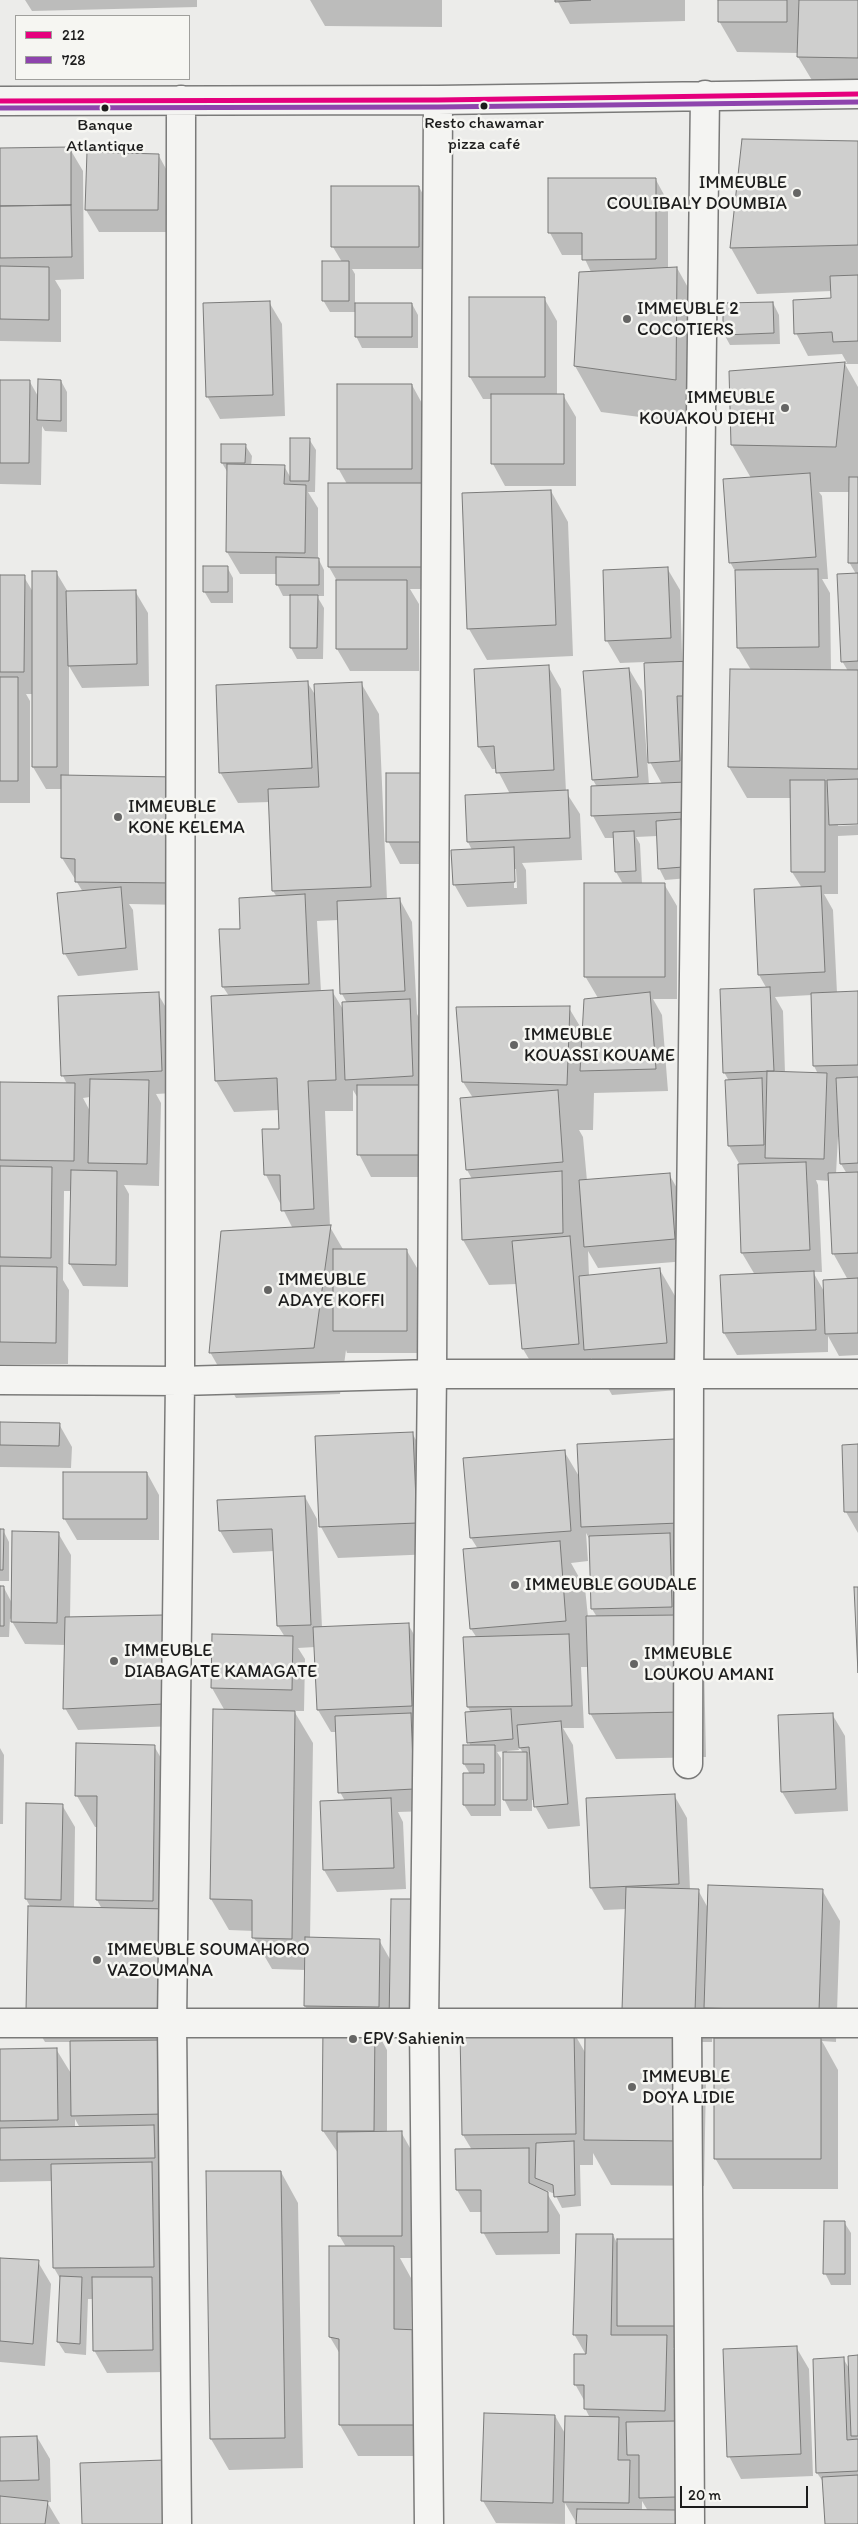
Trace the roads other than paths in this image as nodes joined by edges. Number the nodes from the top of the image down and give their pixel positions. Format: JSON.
{"nodes":[{"id":1,"x":858,"y":94,"type":"edge"},
{"id":2,"x":705,"y":95,"type":"junction"},
{"id":3,"x":181,"y":100,"type":"junction"},
{"id":4,"x":438,"y":100,"type":"junction"},
{"id":5,"x":0,"y":101,"type":"edge"},
{"id":6,"x":689,"y":1373,"type":"junction"},
{"id":7,"x":432,"y":1374,"type":"junction"},
{"id":8,"x":858,"y":1374,"type":"edge"},
{"id":9,"x":0,"y":1380,"type":"edge"},
{"id":10,"x":180,"y":1381,"type":"junction"},
{"id":11,"x":688,"y":1764,"type":"dead end"},
{"id":12,"x":858,"y":2022,"type":"edge"},
{"id":13,"x":0,"y":2023,"type":"edge"},
{"id":14,"x":424,"y":2023,"type":"junction"},
{"id":15,"x":686,"y":2023,"type":"junction"},
{"id":16,"x":172,"y":2024,"type":"junction"},
{"id":17,"x":177,"y":2524,"type":"edge"},
{"id":18,"x":429,"y":2524,"type":"edge"},
{"id":19,"x":690,"y":2524,"type":"edge"}],
"edges":[{"from":1,"to":2,"type":"street"},
{"from":2,"to":4,"type":"street"},
{"from":2,"to":6,"type":"street"},
{"from":3,"to":4,"type":"street"},
{"from":3,"to":5,"type":"street"},
{"from":3,"to":10,"type":"street"},
{"from":4,"to":7,"type":"street"},
{"from":6,"to":7,"type":"street"},
{"from":6,"to":8,"type":"street"},
{"from":6,"to":11,"type":"street"},
{"from":7,"to":10,"type":"street"},
{"from":7,"to":14,"type":"street"},
{"from":9,"to":10,"type":"street"},
{"from":10,"to":16,"type":"street"},
{"from":12,"to":15,"type":"street"},
{"from":13,"to":16,"type":"street"},
{"from":14,"to":15,"type":"street"},
{"from":14,"to":16,"type":"street"},
{"from":14,"to":18,"type":"street"},
{"from":15,"to":19,"type":"street"},
{"from":16,"to":17,"type":"street"}]}
